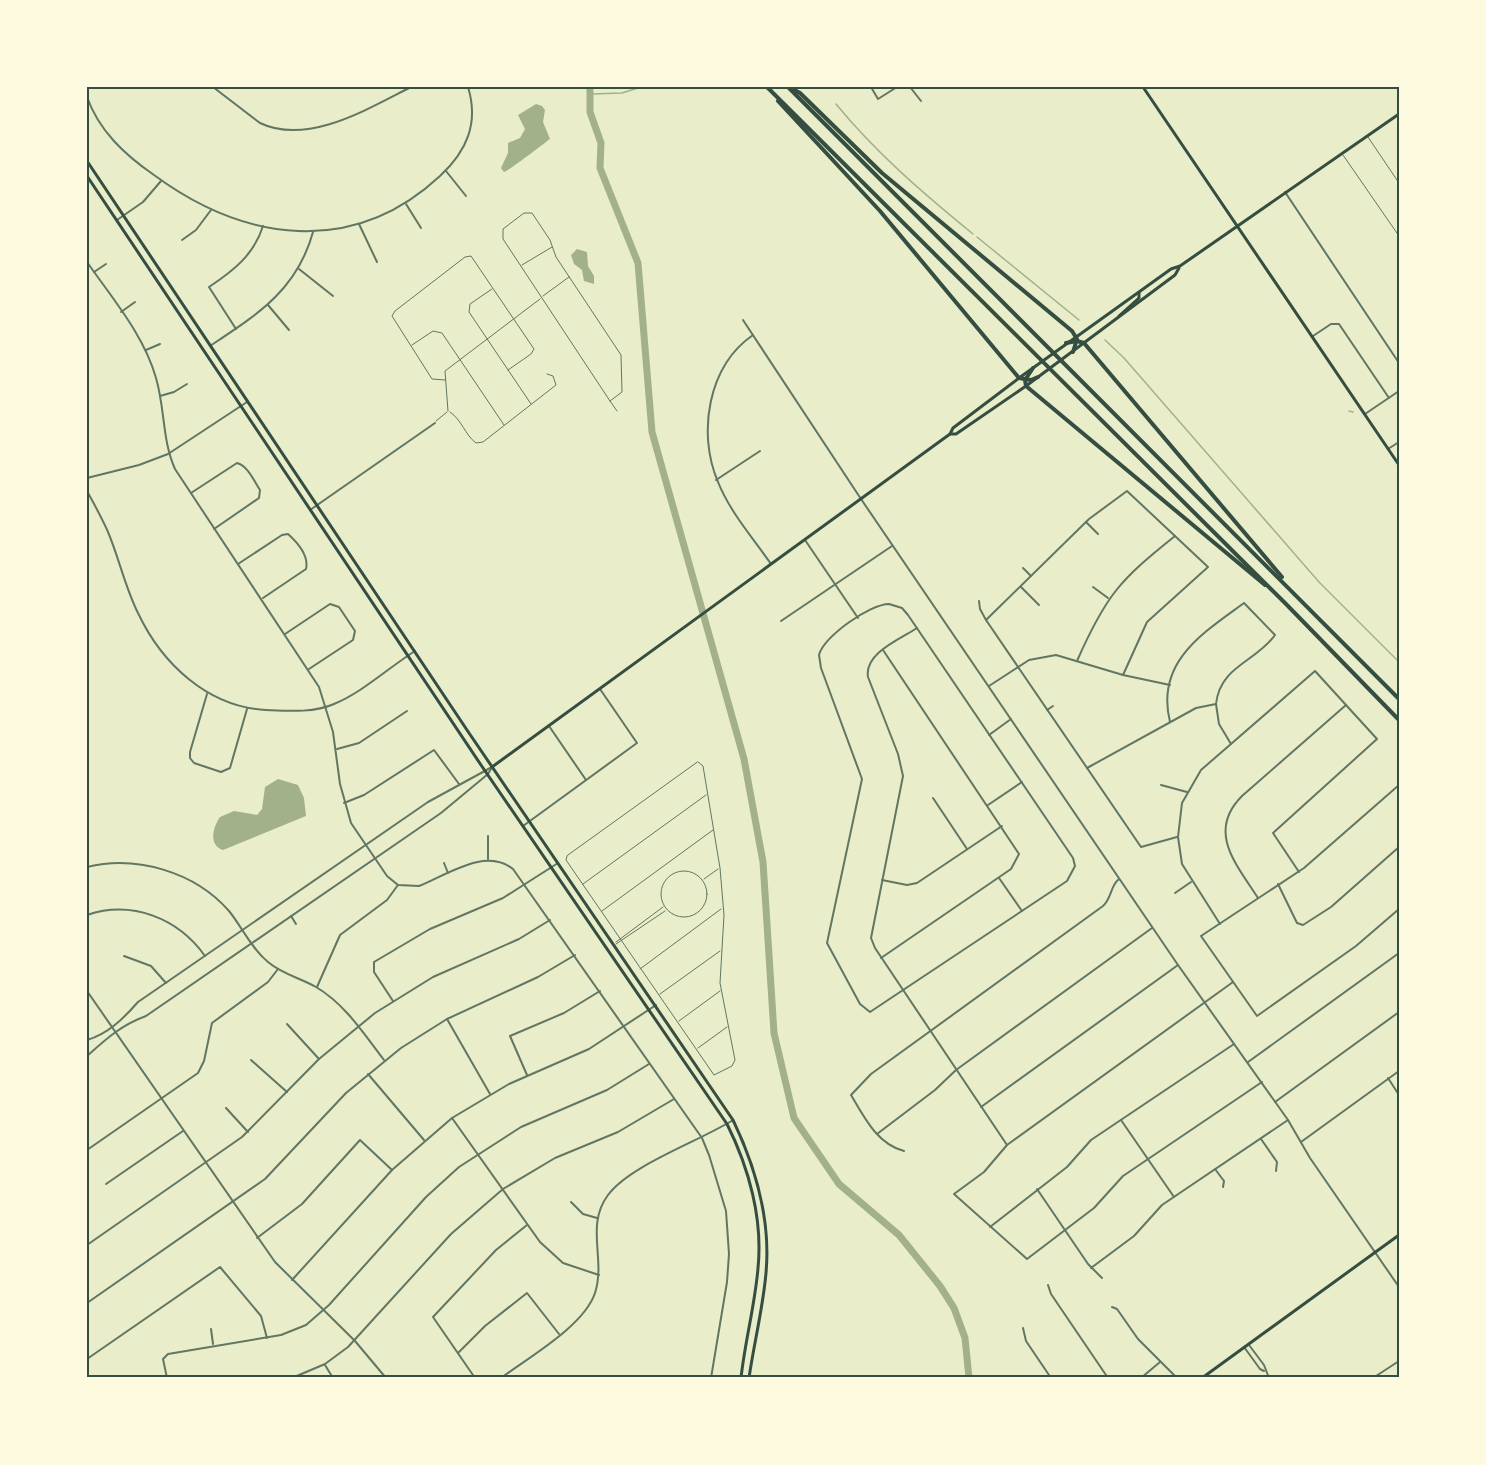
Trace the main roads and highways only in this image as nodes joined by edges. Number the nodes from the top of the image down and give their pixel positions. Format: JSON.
{"nodes":[{"id":1,"x":767,"y":87,"type":"edge"},
{"id":2,"x":789,"y":87,"type":"edge"},
{"id":3,"x":1143,"y":87,"type":"edge"},
{"id":4,"x":774,"y":95,"type":"junction"},
{"id":5,"x":1399,"y":114,"type":"edge"},
{"id":6,"x":87,"y":161,"type":"edge"},
{"id":7,"x":87,"y":176,"type":"edge"},
{"id":8,"x":1238,"y":225,"type":"junction"},
{"id":9,"x":1180,"y":266,"type":"junction"},
{"id":10,"x":1139,"y":292,"type":"junction"},
{"id":11,"x":1118,"y":317,"type":"junction"},
{"id":12,"x":1077,"y":338,"type":"junction"},
{"id":13,"x":1066,"y":343,"type":"joint"},
{"id":14,"x":1084,"y":343,"type":"junction"},
{"id":15,"x":1073,"y":352,"type":"junction"},
{"id":16,"x":1033,"y":368,"type":"junction"},
{"id":17,"x":229,"y":374,"type":"junction"},
{"id":18,"x":1038,"y":377,"type":"junction"},
{"id":19,"x":222,"y":378,"type":"junction"},
{"id":20,"x":1019,"y":378,"type":"junction"},
{"id":21,"x":1025,"y":380,"type":"junction"},
{"id":22,"x":1026,"y":386,"type":"junction"},
{"id":23,"x":950,"y":434,"type":"junction"},
{"id":24,"x":289,"y":464,"type":"junction"},
{"id":25,"x":1399,"y":465,"type":"edge"},
{"id":26,"x":282,"y":469,"type":"junction"},
{"id":27,"x":1285,"y":582,"type":"junction"},
{"id":28,"x":1273,"y":590,"type":"junction"},
{"id":29,"x":446,"y":698,"type":"junction"},
{"id":30,"x":1399,"y":699,"type":"edge"},
{"id":31,"x":440,"y":703,"type":"junction"},
{"id":32,"x":1399,"y":721,"type":"edge"},
{"id":33,"x":492,"y":767,"type":"junction"},
{"id":34,"x":614,"y":944,"type":"junction"},
{"id":35,"x":608,"y":949,"type":"junction"},
{"id":36,"x":1399,"y":1234,"type":"edge"},
{"id":37,"x":756,"y":1282,"type":"junction"},
{"id":38,"x":765,"y":1283,"type":"junction"},
{"id":39,"x":741,"y":1378,"type":"edge"},
{"id":40,"x":749,"y":1378,"type":"edge"},
{"id":41,"x":1202,"y":1378,"type":"edge"}],
"edges":[{"from":1,"to":4,"type":"highway"},
{"from":2,"to":12,"type":"highway"},
{"from":2,"to":27,"type":"highway"},
{"from":3,"to":8,"type":"main road"},
{"from":4,"to":20,"type":"highway"},
{"from":4,"to":28,"type":"highway"},
{"from":5,"to":8,"type":"main road"},
{"from":6,"to":17,"type":"main road"},
{"from":7,"to":19,"type":"main road"},
{"from":8,"to":9,"type":"main road"},
{"from":8,"to":25,"type":"main road"},
{"from":9,"to":10,"type":"main road"},
{"from":9,"to":11,"type":"main road"},
{"from":10,"to":11,"type":"main road"},
{"from":10,"to":12,"type":"main road"},
{"from":11,"to":14,"type":"main road"},
{"from":12,"to":13,"type":"highway"},
{"from":12,"to":14,"type":"highway"},
{"from":12,"to":15,"type":"highway"},
{"from":13,"to":16,"type":"main road"},
{"from":14,"to":15,"type":"main road"},
{"from":14,"to":27,"type":"highway"},
{"from":15,"to":18,"type":"main road"},
{"from":16,"to":20,"type":"main road"},
{"from":16,"to":21,"type":"highway"},
{"from":17,"to":19,"type":"main road"},
{"from":17,"to":24,"type":"main road"},
{"from":18,"to":21,"type":"highway"},
{"from":18,"to":22,"type":"main road"},
{"from":19,"to":26,"type":"main road"},
{"from":20,"to":21,"type":"highway"},
{"from":20,"to":23,"type":"main road"},
{"from":21,"to":22,"type":"highway"},
{"from":22,"to":23,"type":"main road"},
{"from":22,"to":28,"type":"highway"},
{"from":23,"to":33,"type":"main road"},
{"from":24,"to":26,"type":"main road"},
{"from":24,"to":29,"type":"main road"},
{"from":26,"to":31,"type":"main road"},
{"from":27,"to":30,"type":"highway"},
{"from":28,"to":32,"type":"highway"},
{"from":29,"to":31,"type":"main road"},
{"from":29,"to":33,"type":"main road"},
{"from":31,"to":35,"type":"main road"},
{"from":33,"to":34,"type":"main road"},
{"from":34,"to":35,"type":"main road"},
{"from":34,"to":38,"type":"main road"},
{"from":35,"to":37,"type":"main road"},
{"from":36,"to":41,"type":"main road"},
{"from":37,"to":38,"type":"main road"},
{"from":37,"to":39,"type":"main road"},
{"from":38,"to":40,"type":"main road"}]}
